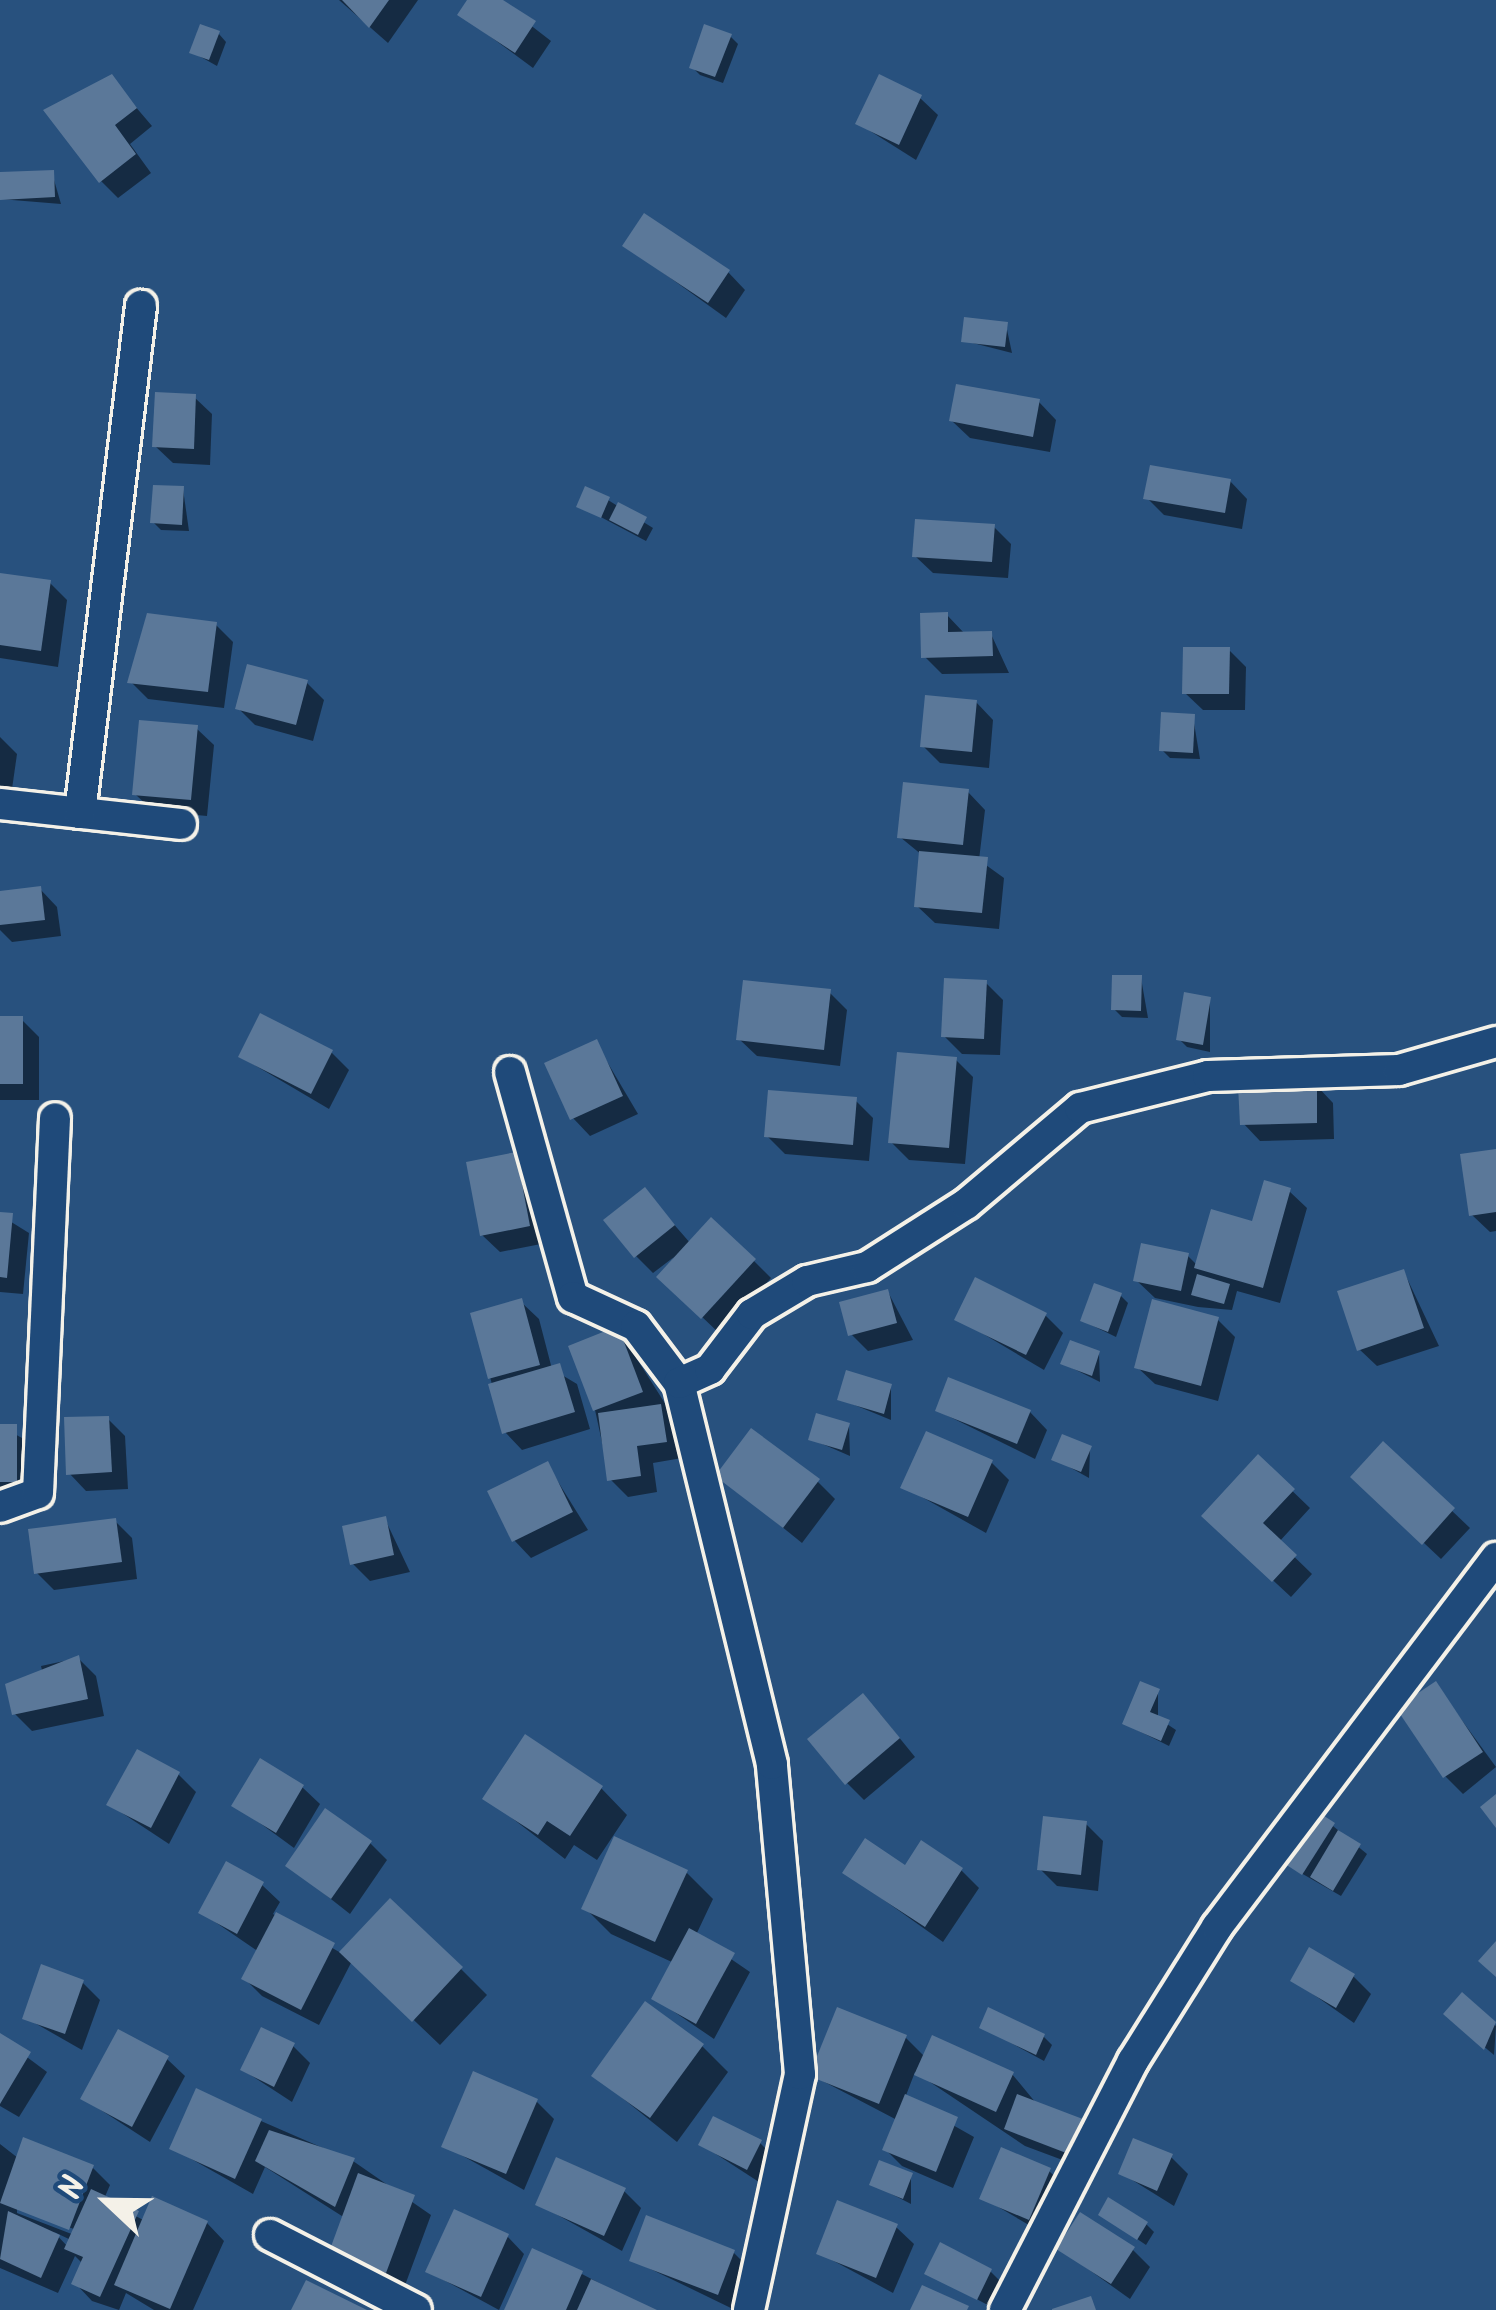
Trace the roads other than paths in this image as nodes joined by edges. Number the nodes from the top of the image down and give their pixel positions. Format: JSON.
{"nodes":[{"id":1,"x":141,"y":306,"type":"dead end"},
{"id":2,"x":0,"y":804,"type":"edge"},
{"id":3,"x":80,"y":813,"type":"junction"},
{"id":4,"x":182,"y":824,"type":"dead end"},
{"id":5,"x":1496,"y":1042,"type":"edge"},
{"id":6,"x":510,"y":1072,"type":"dead end"},
{"id":7,"x":55,"y":1118,"type":"dead end"},
{"id":8,"x":679,"y":1383,"type":"junction"},
{"id":9,"x":0,"y":1507,"type":"edge"},
{"id":10,"x":1496,"y":1558,"type":"edge"},
{"id":11,"x":270,"y":2235,"type":"dead end"},
{"id":12,"x":416,"y":2310,"type":"edge"},
{"id":13,"x":748,"y":2310,"type":"edge"},
{"id":14,"x":1005,"y":2310,"type":"edge"}],
"edges":[{"from":1,"to":3,"type":"street"},
{"from":2,"to":3,"type":"street"},
{"from":3,"to":4,"type":"street"},
{"from":5,"to":8,"type":"street"},
{"from":6,"to":8,"type":"street"},
{"from":7,"to":9,"type":"street"},
{"from":8,"to":13,"type":"street"},
{"from":10,"to":14,"type":"street"},
{"from":11,"to":12,"type":"street"}]}
